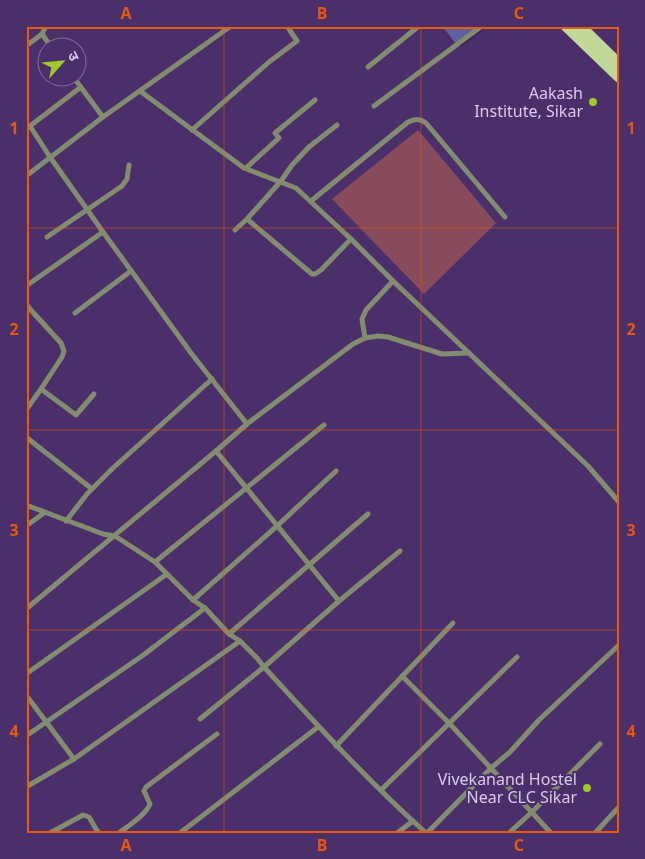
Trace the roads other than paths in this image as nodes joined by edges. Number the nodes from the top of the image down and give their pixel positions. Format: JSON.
{"nodes":[{"id":1,"x":46,"y":26,"type":"edge"},
{"id":2,"x":231,"y":26,"type":"edge"},
{"id":3,"x":287,"y":26,"type":"edge"},
{"id":4,"x":419,"y":26,"type":"edge"},
{"id":5,"x":482,"y":26,"type":"edge"},
{"id":6,"x":566,"y":26,"type":"edge"},
{"id":7,"x":580,"y":26,"type":"edge"},
{"id":8,"x":42,"y":34,"type":"junction"},
{"id":9,"x":45,"y":38,"type":"edge"},
{"id":10,"x":26,"y":46,"type":"edge"},
{"id":11,"x":619,"y":64,"type":"edge"},
{"id":12,"x":368,"y":67,"type":"dead end"},
{"id":13,"x":619,"y":77,"type":"edge"},
{"id":14,"x":80,"y":88,"type":"edge"},
{"id":15,"x":82,"y":88,"type":"edge"},
{"id":16,"x":140,"y":91,"type":"junction"},
{"id":17,"x":315,"y":100,"type":"dead end"},
{"id":18,"x":374,"y":106,"type":"dead end"},
{"id":19,"x":103,"y":117,"type":"junction"},
{"id":20,"x":337,"y":125,"type":"dead end"},
{"id":21,"x":28,"y":128,"type":"edge"},
{"id":22,"x":192,"y":130,"type":"junction"},
{"id":23,"x":50,"y":157,"type":"junction"},
{"id":24,"x":129,"y":165,"type":"dead end"},
{"id":25,"x":246,"y":168,"type":"junction"},
{"id":26,"x":26,"y":176,"type":"edge"},
{"id":27,"x":281,"y":181,"type":"junction"},
{"id":28,"x":310,"y":201,"type":"junction"},
{"id":29,"x":88,"y":210,"type":"junction"},
{"id":30,"x":504,"y":217,"type":"dead end"},
{"id":31,"x":247,"y":219,"type":"junction"},
{"id":32,"x":236,"y":230,"type":"dead end"},
{"id":33,"x":103,"y":232,"type":"junction"},
{"id":34,"x":47,"y":238,"type":"dead end"},
{"id":35,"x":351,"y":239,"type":"junction"},
{"id":36,"x":131,"y":271,"type":"junction"},
{"id":37,"x":393,"y":281,"type":"junction"},
{"id":38,"x":26,"y":286,"type":"edge"},
{"id":39,"x":26,"y":303,"type":"edge"},
{"id":40,"x":75,"y":313,"type":"dead end"},
{"id":41,"x":365,"y":338,"type":"junction"},
{"id":42,"x":469,"y":353,"type":"junction"},
{"id":43,"x":212,"y":379,"type":"junction"},
{"id":44,"x":41,"y":389,"type":"junction"},
{"id":45,"x":94,"y":394,"type":"dead end"},
{"id":46,"x":26,"y":410,"type":"edge"},
{"id":47,"x":247,"y":424,"type":"junction"},
{"id":48,"x":324,"y":424,"type":"dead end"},
{"id":49,"x":26,"y":437,"type":"edge"},
{"id":50,"x":216,"y":451,"type":"junction"},
{"id":51,"x":336,"y":471,"type":"dead end"},
{"id":52,"x":246,"y":488,"type":"junction"},
{"id":53,"x":92,"y":489,"type":"junction"},
{"id":54,"x":619,"y":502,"type":"edge"},
{"id":55,"x":26,"y":505,"type":"edge"},
{"id":56,"x":44,"y":512,"type":"junction"},
{"id":57,"x":368,"y":514,"type":"dead end"},
{"id":58,"x":66,"y":521,"type":"junction"},
{"id":59,"x":26,"y":526,"type":"edge"},
{"id":60,"x":277,"y":526,"type":"junction"},
{"id":61,"x":115,"y":536,"type":"junction"},
{"id":62,"x":400,"y":551,"type":"dead end"},
{"id":63,"x":155,"y":562,"type":"junction"},
{"id":64,"x":309,"y":566,"type":"junction"},
{"id":65,"x":167,"y":574,"type":"junction"},
{"id":66,"x":193,"y":600,"type":"junction"},
{"id":67,"x":339,"y":600,"type":"junction"},
{"id":68,"x":206,"y":608,"type":"junction"},
{"id":69,"x":26,"y":609,"type":"edge"},
{"id":70,"x":453,"y":623,"type":"dead end"},
{"id":71,"x":228,"y":634,"type":"junction"},
{"id":72,"x":240,"y":641,"type":"junction"},
{"id":73,"x":619,"y":645,"type":"edge"},
{"id":74,"x":517,"y":657,"type":"dead end"},
{"id":75,"x":264,"y":667,"type":"junction"},
{"id":76,"x":26,"y":674,"type":"edge"},
{"id":77,"x":402,"y":676,"type":"junction"},
{"id":78,"x":26,"y":695,"type":"edge"},
{"id":79,"x":200,"y":719,"type":"dead end"},
{"id":80,"x":47,"y":722,"type":"junction"},
{"id":81,"x":450,"y":723,"type":"junction"},
{"id":82,"x":318,"y":727,"type":"junction"},
{"id":83,"x":217,"y":734,"type":"dead end"},
{"id":84,"x":26,"y":736,"type":"edge"},
{"id":85,"x":600,"y":744,"type":"dead end"},
{"id":86,"x":336,"y":746,"type":"junction"},
{"id":87,"x":74,"y":759,"type":"junction"},
{"id":88,"x":491,"y":768,"type":"junction"},
{"id":89,"x":26,"y":787,"type":"edge"},
{"id":90,"x":381,"y":790,"type":"junction"},
{"id":91,"x":619,"y":807,"type":"edge"},
{"id":92,"x":532,"y":812,"type":"junction"},
{"id":93,"x":413,"y":821,"type":"junction"},
{"id":94,"x":50,"y":833,"type":"edge"},
{"id":95,"x":99,"y":833,"type":"edge"},
{"id":96,"x":119,"y":833,"type":"edge"},
{"id":97,"x":180,"y":833,"type":"edge"},
{"id":98,"x":397,"y":833,"type":"edge"},
{"id":99,"x":427,"y":833,"type":"edge"},
{"id":100,"x":510,"y":833,"type":"edge"},
{"id":101,"x":552,"y":833,"type":"edge"},
{"id":102,"x":595,"y":833,"type":"edge"}],
"edges":[{"from":1,"to":8,"type":"street"},
{"from":2,"to":16,"type":"street"},
{"from":3,"to":22,"type":"street"},
{"from":4,"to":12,"type":"street"},
{"from":5,"to":18,"type":"street"},
{"from":6,"to":13,"type":"main road"},
{"from":7,"to":11,"type":"main road"},
{"from":8,"to":9,"type":"street"},
{"from":8,"to":10,"type":"street"},
{"from":14,"to":21,"type":"street"},
{"from":15,"to":19,"type":"street"},
{"from":16,"to":19,"type":"street"},
{"from":16,"to":22,"type":"street"},
{"from":17,"to":25,"type":"street"},
{"from":19,"to":23,"type":"street"},
{"from":20,"to":27,"type":"street"},
{"from":21,"to":23,"type":"street"},
{"from":22,"to":25,"type":"street"},
{"from":23,"to":26,"type":"street"},
{"from":23,"to":29,"type":"street"},
{"from":24,"to":29,"type":"street"},
{"from":25,"to":27,"type":"street"},
{"from":27,"to":28,"type":"street"},
{"from":27,"to":31,"type":"street"},
{"from":28,"to":30,"type":"street"},
{"from":28,"to":35,"type":"street"},
{"from":29,"to":33,"type":"street"},
{"from":29,"to":34,"type":"street"},
{"from":31,"to":32,"type":"street"},
{"from":31,"to":35,"type":"street"},
{"from":33,"to":36,"type":"street"},
{"from":33,"to":38,"type":"street"},
{"from":35,"to":37,"type":"street"},
{"from":36,"to":40,"type":"street"},
{"from":36,"to":43,"type":"street"},
{"from":37,"to":41,"type":"street"},
{"from":37,"to":42,"type":"street"},
{"from":39,"to":44,"type":"street"},
{"from":41,"to":42,"type":"street"},
{"from":41,"to":47,"type":"street"},
{"from":42,"to":54,"type":"street"},
{"from":43,"to":47,"type":"street"},
{"from":43,"to":53,"type":"street"},
{"from":44,"to":45,"type":"street"},
{"from":44,"to":46,"type":"street"},
{"from":47,"to":50,"type":"street"},
{"from":48,"to":52,"type":"street"},
{"from":49,"to":53,"type":"street"},
{"from":50,"to":52,"type":"street"},
{"from":50,"to":61,"type":"street"},
{"from":51,"to":60,"type":"street"},
{"from":52,"to":60,"type":"street"},
{"from":52,"to":63,"type":"street"},
{"from":53,"to":58,"type":"street"},
{"from":55,"to":56,"type":"street"},
{"from":56,"to":58,"type":"street"},
{"from":56,"to":59,"type":"street"},
{"from":57,"to":64,"type":"street"},
{"from":58,"to":61,"type":"street"},
{"from":60,"to":64,"type":"street"},
{"from":60,"to":66,"type":"street"},
{"from":61,"to":63,"type":"street"},
{"from":61,"to":69,"type":"street"},
{"from":62,"to":67,"type":"street"},
{"from":63,"to":65,"type":"street"},
{"from":64,"to":67,"type":"street"},
{"from":64,"to":71,"type":"street"},
{"from":65,"to":66,"type":"street"},
{"from":65,"to":76,"type":"street"},
{"from":66,"to":68,"type":"street"},
{"from":67,"to":75,"type":"street"},
{"from":68,"to":71,"type":"street"},
{"from":68,"to":80,"type":"street"},
{"from":70,"to":77,"type":"street"},
{"from":71,"to":72,"type":"street"},
{"from":72,"to":75,"type":"street"},
{"from":72,"to":87,"type":"street"},
{"from":73,"to":88,"type":"street"},
{"from":74,"to":81,"type":"street"},
{"from":75,"to":79,"type":"street"},
{"from":75,"to":82,"type":"street"},
{"from":77,"to":81,"type":"street"},
{"from":77,"to":86,"type":"street"},
{"from":78,"to":80,"type":"street"},
{"from":80,"to":84,"type":"street"},
{"from":80,"to":87,"type":"street"},
{"from":81,"to":88,"type":"street"},
{"from":81,"to":90,"type":"street"},
{"from":82,"to":86,"type":"street"},
{"from":82,"to":97,"type":"street"},
{"from":83,"to":96,"type":"street"},
{"from":85,"to":92,"type":"street"},
{"from":86,"to":90,"type":"street"},
{"from":87,"to":89,"type":"street"},
{"from":88,"to":92,"type":"street"},
{"from":88,"to":99,"type":"street"},
{"from":90,"to":93,"type":"street"},
{"from":91,"to":102,"type":"street"},
{"from":92,"to":100,"type":"street"},
{"from":92,"to":101,"type":"street"},
{"from":93,"to":98,"type":"street"},
{"from":93,"to":99,"type":"street"},
{"from":94,"to":95,"type":"street"}]}
